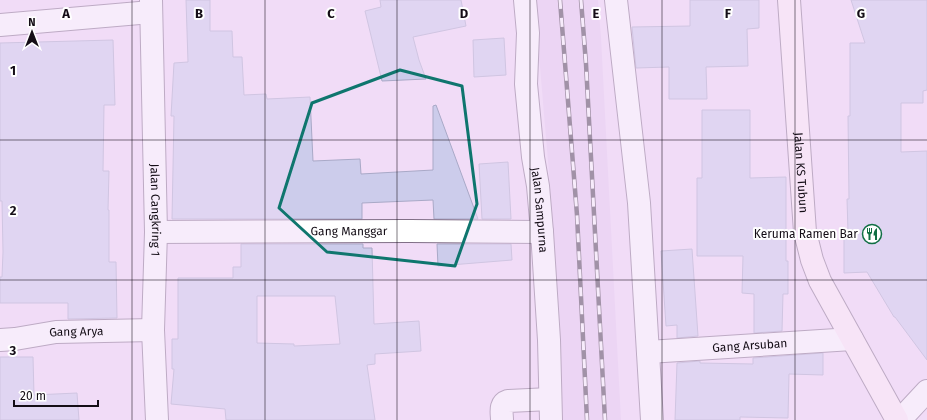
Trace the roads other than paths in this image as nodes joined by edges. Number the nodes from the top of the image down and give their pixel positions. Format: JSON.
{"nodes":[{"id":1,"x":525,"y":0,"type":"edge"},
{"id":2,"x":616,"y":0,"type":"edge"},
{"id":3,"x":789,"y":0,"type":"edge"},
{"id":4,"x":151,"y":6,"type":"edge"},
{"id":5,"x":0,"y":25,"type":"edge"},
{"id":6,"x":156,"y":232,"type":"junction"},
{"id":7,"x":542,"y":232,"type":"junction"},
{"id":8,"x":153,"y":330,"type":"junction"},
{"id":9,"x":852,"y":339,"type":"junction"},
{"id":10,"x":0,"y":340,"type":"edge"},
{"id":11,"x":648,"y":352,"type":"junction"},
{"id":12,"x":927,"y":391,"type":"edge"},
{"id":13,"x":550,"y":410,"type":"edge"},
{"id":14,"x":157,"y":420,"type":"edge"},
{"id":15,"x":502,"y":420,"type":"edge"},
{"id":16,"x":652,"y":420,"type":"edge"},
{"id":17,"x":898,"y":420,"type":"edge"}],
"edges":[{"from":1,"to":7,"type":"street","name":"Jalan Sampurna"},
{"from":2,"to":11,"type":"street"},
{"from":3,"to":9,"type":"street","name":"Jalan KS Tubun"},
{"from":4,"to":5,"type":"street"},
{"from":4,"to":6,"type":"street","name":"Jalan Cangkring 1"},
{"from":6,"to":7,"type":"street","name":"Gang Manggar"},
{"from":6,"to":8,"type":"street","name":"Jalan Cangkring 1"},
{"from":7,"to":13,"type":"street","name":"Jalan Sampurna"},
{"from":8,"to":10,"type":"street","name":"Gang Arya"},
{"from":8,"to":14,"type":"street","name":"Jalan Cangkring 1"},
{"from":9,"to":11,"type":"street","name":"Gang Arsuban"},
{"from":9,"to":17,"type":"street","name":"Jalan KS Tubun"},
{"from":11,"to":16,"type":"street"},
{"from":12,"to":17,"type":"street"},
{"from":13,"to":15,"type":"street"}]}
